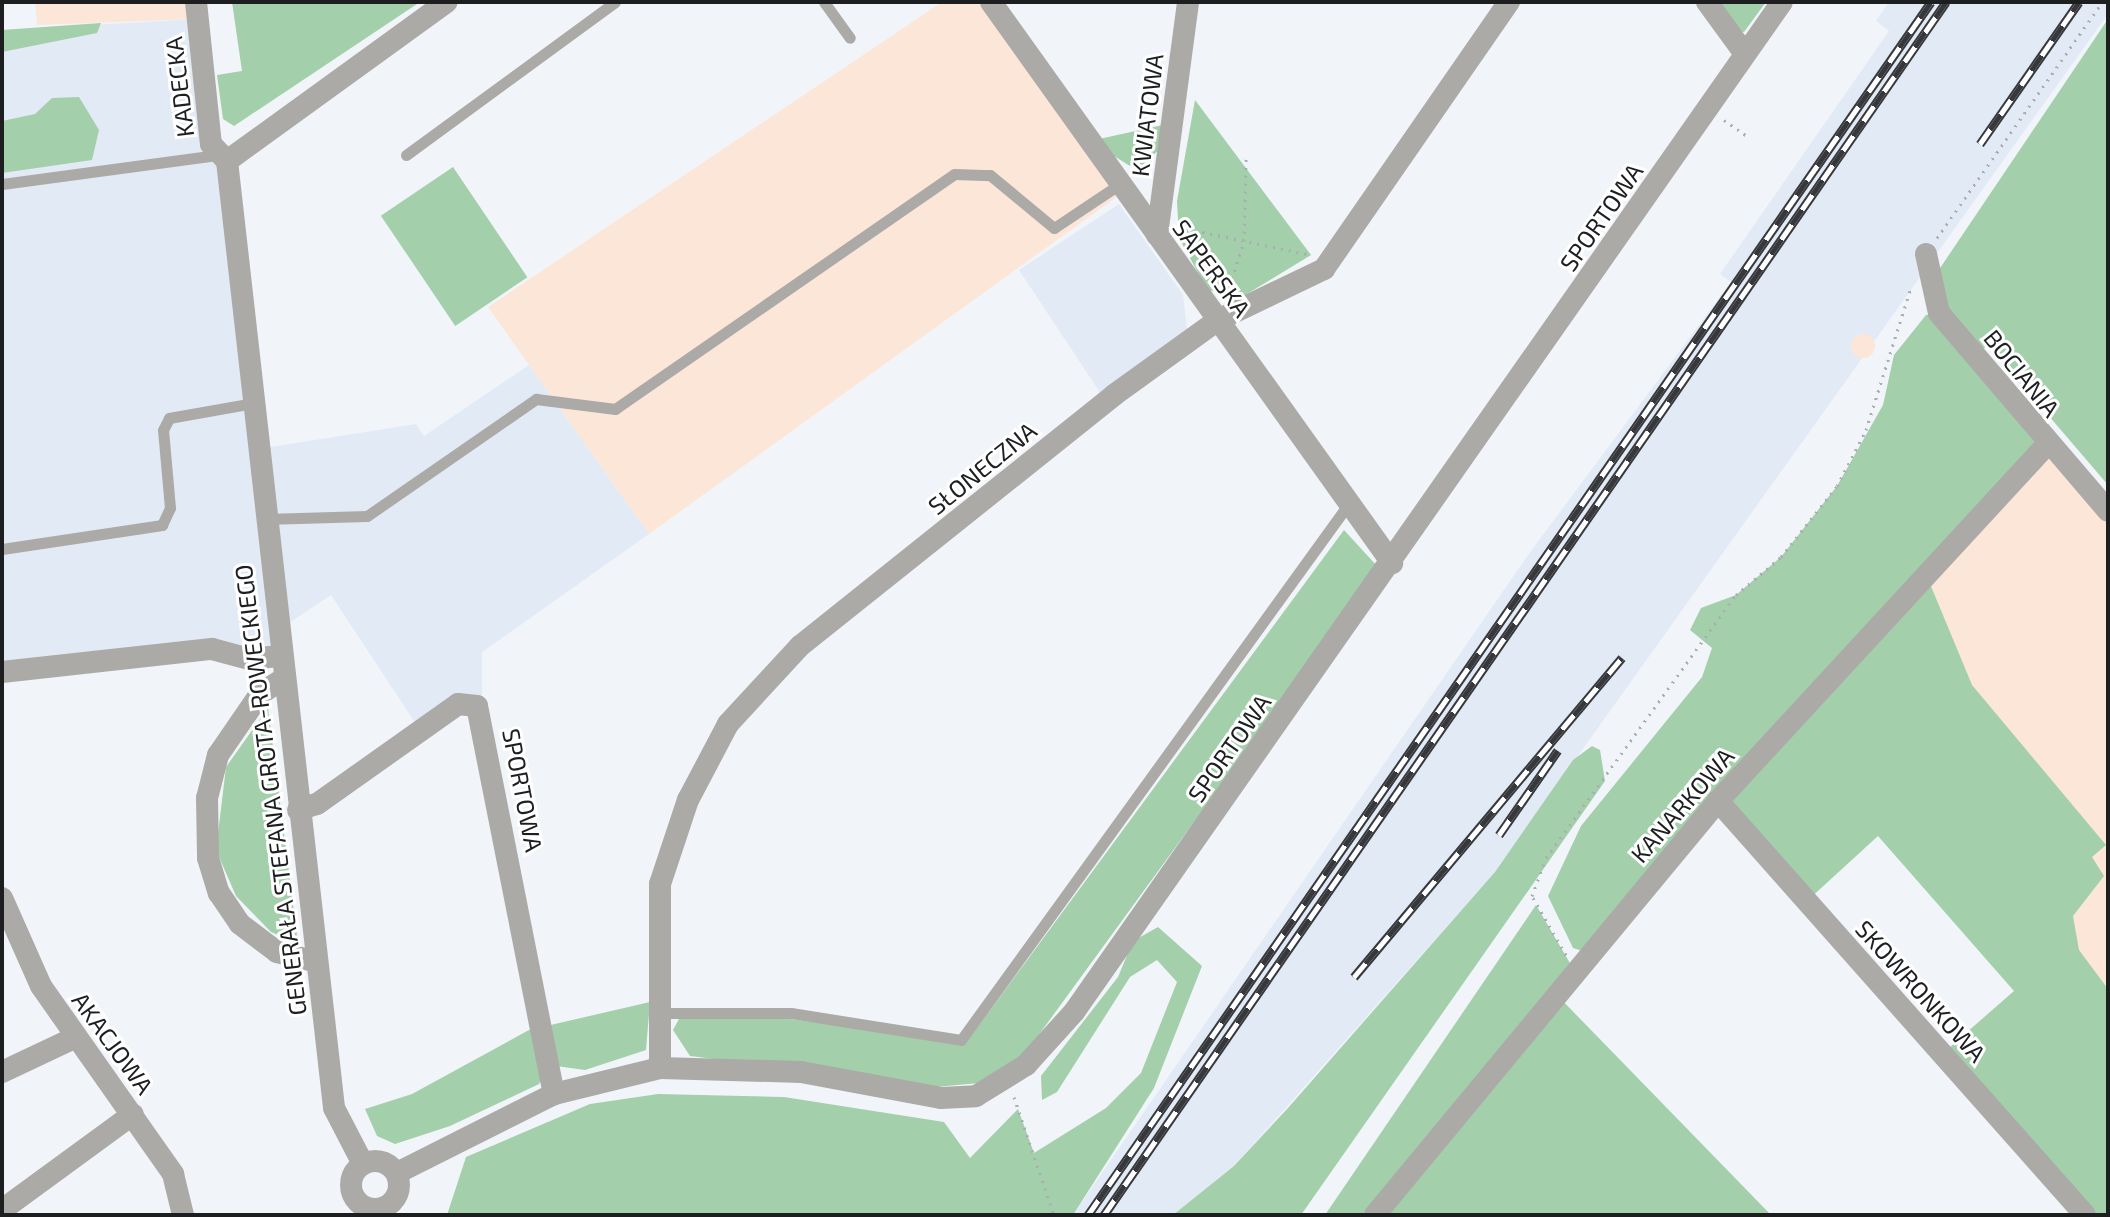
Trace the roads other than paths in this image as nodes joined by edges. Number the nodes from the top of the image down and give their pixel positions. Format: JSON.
{"nodes":[{"id":1,"x":196,"y":2,"type":"edge"},
{"id":2,"x":447,"y":2,"type":"edge"},
{"id":3,"x":615,"y":2,"type":"edge"},
{"id":4,"x":824,"y":2,"type":"edge"},
{"id":5,"x":991,"y":2,"type":"edge"},
{"id":6,"x":1188,"y":2,"type":"edge"},
{"id":7,"x":1509,"y":2,"type":"edge"},
{"id":8,"x":1707,"y":2,"type":"edge"},
{"id":9,"x":1782,"y":2,"type":"edge"},
{"id":10,"x":850,"y":38,"type":"dead end"},
{"id":11,"x":1745,"y":54,"type":"junction"},
{"id":12,"x":406,"y":155,"type":"dead end"},
{"id":13,"x":222,"y":158,"type":"junction"},
{"id":14,"x":2,"y":184,"type":"edge"},
{"id":15,"x":1120,"y":184,"type":"junction"},
{"id":16,"x":1157,"y":235,"type":"junction"},
{"id":17,"x":1926,"y":254,"type":"road end"},
{"id":18,"x":1221,"y":310,"type":"junction"},
{"id":19,"x":253,"y":403,"type":"junction"},
{"id":20,"x":2047,"y":444,"type":"junction"},
{"id":21,"x":1347,"y":506,"type":"junction"},
{"id":22,"x":2108,"y":511,"type":"edge"},
{"id":23,"x":265,"y":519,"type":"junction"},
{"id":24,"x":2,"y":549,"type":"edge"},
{"id":25,"x":1392,"y":563,"type":"junction"},
{"id":26,"x":280,"y":656,"type":"junction"},
{"id":27,"x":2,"y":672,"type":"edge"},
{"id":28,"x":283,"y":679,"type":"junction"},
{"id":29,"x":1718,"y":801,"type":"junction"},
{"id":30,"x":298,"y":810,"type":"junction"},
{"id":31,"x":2,"y":898,"type":"edge"},
{"id":32,"x":314,"y":961,"type":"junction"},
{"id":33,"x":660,"y":1013,"type":"junction"},
{"id":34,"x":76,"y":1037,"type":"junction"},
{"id":35,"x":660,"y":1068,"type":"junction"},
{"id":36,"x":2,"y":1072,"type":"edge"},
{"id":37,"x":554,"y":1094,"type":"junction"},
{"id":38,"x":133,"y":1114,"type":"junction"},
{"id":39,"x":363,"y":1164,"type":"junction"},
{"id":40,"x":397,"y":1173,"type":"junction"},
{"id":41,"x":2,"y":1210,"type":"edge"},
{"id":42,"x":364,"y":1211,"type":"edge"},
{"id":43,"x":183,"y":1215,"type":"edge"},
{"id":44,"x":1375,"y":1215,"type":"edge"},
{"id":45,"x":2085,"y":1215,"type":"edge"}],
"edges":[{"from":1,"to":13,"type":"street","name":"KADECKA"},
{"from":2,"to":13,"type":"street"},
{"from":3,"to":12,"type":"lane"},
{"from":4,"to":10,"type":"lane"},
{"from":5,"to":15,"type":"street","name":"SAPERSKA"},
{"from":6,"to":16,"type":"street","name":"KWIATOWA"},
{"from":7,"to":18,"type":"street","name":"SŁONECZNA"},
{"from":8,"to":11,"type":"street"},
{"from":9,"to":11,"type":"street","name":"SPORTOWA"},
{"from":11,"to":25,"type":"street","name":"SPORTOWA"},
{"from":13,"to":14,"type":"lane"},
{"from":13,"to":19,"type":"street","name":"GENERAŁA STEFANA GROTA-ROWECKIEGO"},
{"from":15,"to":16,"type":"street","name":"SAPERSKA"},
{"from":15,"to":23,"type":"lane"},
{"from":16,"to":18,"type":"street","name":"SAPERSKA"},
{"from":17,"to":20,"type":"street","name":"BOCIANIA"},
{"from":18,"to":21,"type":"street","name":"SAPERSKA"},
{"from":18,"to":33,"type":"street","name":"SŁONECZNA"},
{"from":19,"to":23,"type":"street","name":"GENERAŁA STEFANA GROTA-ROWECKIEGO"},
{"from":19,"to":24,"type":"lane"},
{"from":20,"to":22,"type":"street","name":"BOCIANIA"},
{"from":20,"to":29,"type":"street","name":"KANARKOWA"},
{"from":21,"to":25,"type":"street","name":"SAPERSKA"},
{"from":21,"to":33,"type":"lane"},
{"from":23,"to":26,"type":"street","name":"GENERAŁA STEFANA GROTA-ROWECKIEGO"},
{"from":25,"to":35,"type":"street","name":"SPORTOWA"},
{"from":26,"to":27,"type":"street"},
{"from":26,"to":28,"type":"street","name":"GENERAŁA STEFANA GROTA-ROWECKIEGO"},
{"from":28,"to":30,"type":"street","name":"GENERAŁA STEFANA GROTA-ROWECKIEGO"},
{"from":28,"to":32,"type":"street"},
{"from":29,"to":44,"type":"street","name":"KANARKOWA"},
{"from":29,"to":45,"type":"street","name":"SKOWRONKOWA"},
{"from":30,"to":32,"type":"street","name":"GENERAŁA STEFANA GROTA-ROWECKIEGO"},
{"from":30,"to":37,"type":"street","name":"SPORTOWA"},
{"from":31,"to":34,"type":"street","name":"AKACJOWA"},
{"from":32,"to":39,"type":"street","name":"GENERAŁA STEFANA GROTA-ROWECKIEGO"},
{"from":33,"to":35,"type":"street","name":"SŁONECZNA"},
{"from":34,"to":36,"type":"street"},
{"from":34,"to":38,"type":"street","name":"AKACJOWA"},
{"from":35,"to":37,"type":"street","name":"SPORTOWA"},
{"from":37,"to":40,"type":"street","name":"SPORTOWA"},
{"from":38,"to":41,"type":"street"},
{"from":38,"to":43,"type":"street","name":"AKACJOWA"},
{"from":39,"to":40,"type":"street"},
{"from":39,"to":42,"type":"street"},
{"from":40,"to":42,"type":"street"}]}
